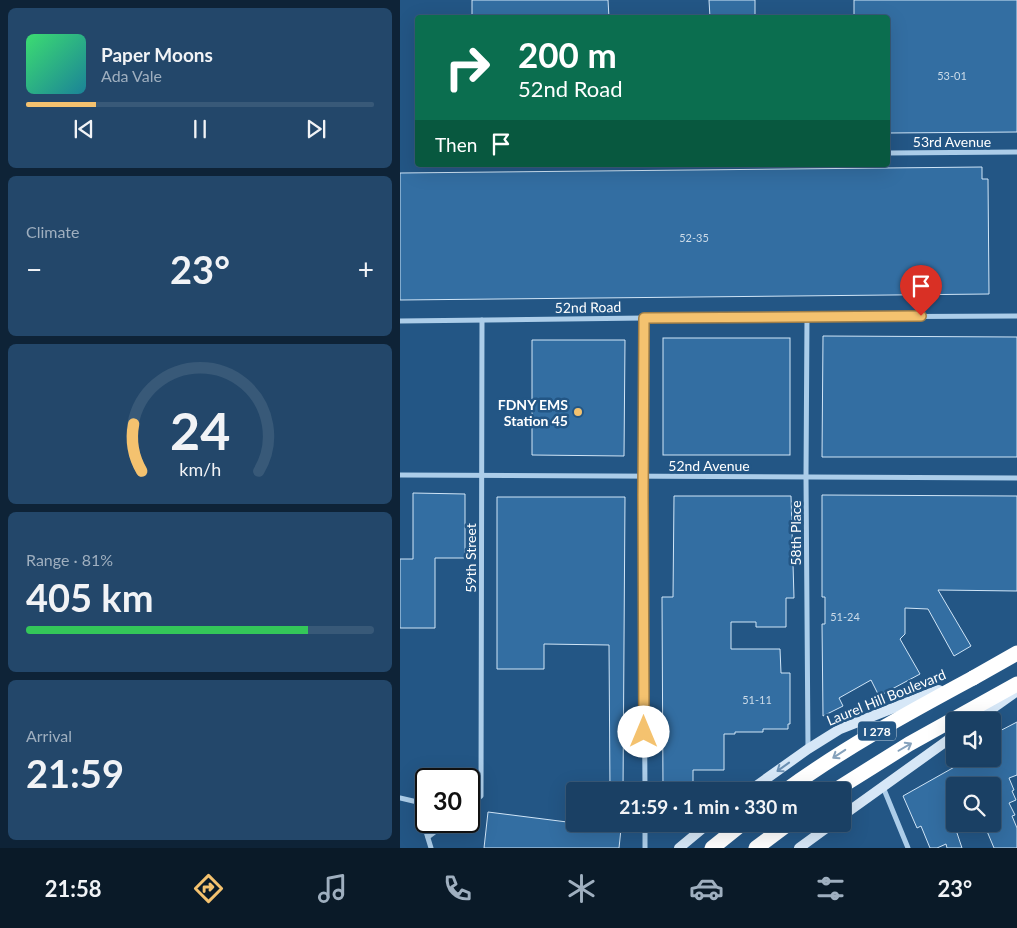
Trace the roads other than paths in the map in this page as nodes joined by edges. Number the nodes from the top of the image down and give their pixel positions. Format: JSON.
{"nodes":[{"id":1,"x":1017,"y":152,"type":"edge"},
{"id":2,"x":890,"y":153,"type":"edge"},
{"id":3,"x":1017,"y":316,"type":"edge"},
{"id":4,"x":807,"y":317,"type":"junction"},
{"id":5,"x":644,"y":318,"type":"junction"},
{"id":6,"x":482,"y":320,"type":"junction"},
{"id":7,"x":400,"y":321,"type":"edge"},
{"id":8,"x":400,"y":475,"type":"edge"},
{"id":9,"x":481,"y":475,"type":"junction"},
{"id":10,"x":643,"y":476,"type":"junction"},
{"id":11,"x":806,"y":476,"type":"junction"},
{"id":12,"x":1017,"y":478,"type":"edge"},
{"id":13,"x":1017,"y":654,"type":"edge"},
{"id":14,"x":1017,"y":659,"type":"edge"},
{"id":15,"x":1017,"y":684,"type":"edge"},
{"id":16,"x":1017,"y":691,"type":"edge"},
{"id":17,"x":988,"y":712,"type":"edge"},
{"id":18,"x":946,"y":741,"type":"edge"},
{"id":19,"x":808,"y":749,"type":"junction"},
{"id":20,"x":645,"y":782,"type":"edge"},
{"id":21,"x":762,"y":782,"type":"edge"},
{"id":22,"x":798,"y":782,"type":"edge"},
{"id":23,"x":848,"y":782,"type":"edge"},
{"id":24,"x":883,"y":786,"type":"junction"},
{"id":25,"x":480,"y":797,"type":"edge"},
{"id":26,"x":400,"y":798,"type":"edge"},
{"id":27,"x":415,"y":802,"type":"edge"},
{"id":28,"x":851,"y":809,"type":"edge"},
{"id":29,"x":645,"y":832,"type":"edge"},
{"id":30,"x":699,"y":832,"type":"edge"},
{"id":31,"x":732,"y":832,"type":"edge"},
{"id":32,"x":777,"y":832,"type":"edge"},
{"id":33,"x":821,"y":832,"type":"edge"},
{"id":34,"x":427,"y":833,"type":"edge"},
{"id":35,"x":433,"y":833,"type":"edge"},
{"id":36,"x":428,"y":837,"type":"junction"},
{"id":37,"x":431,"y":848,"type":"edge"},
{"id":38,"x":645,"y":848,"type":"edge"},
{"id":39,"x":680,"y":848,"type":"edge"},
{"id":40,"x":712,"y":848,"type":"edge"},
{"id":41,"x":756,"y":848,"type":"edge"},
{"id":42,"x":799,"y":848,"type":"edge"},
{"id":43,"x":908,"y":848,"type":"edge"}],
"edges":[{"from":1,"to":2,"type":"street","name":"53rd Avenue"},
{"from":3,"to":4,"type":"street","name":"52nd Road"},
{"from":4,"to":5,"type":"street","name":"52nd Road"},
{"from":4,"to":11,"type":"street","name":"58th Place"},
{"from":5,"to":6,"type":"street","name":"52nd Road"},
{"from":5,"to":10,"type":"street"},
{"from":6,"to":7,"type":"street","name":"52nd Road"},
{"from":6,"to":9,"type":"street","name":"59th Street"},
{"from":8,"to":9,"type":"street","name":"52nd Avenue"},
{"from":9,"to":10,"type":"street","name":"52nd Avenue"},
{"from":9,"to":25,"type":"street","name":"59th Street"},
{"from":10,"to":11,"type":"street","name":"52nd Avenue"},
{"from":10,"to":20,"type":"street"},
{"from":11,"to":12,"type":"street","name":"52nd Avenue"},
{"from":11,"to":19,"type":"street","name":"58th Place"},
{"from":13,"to":22,"type":"highway","number":"I 278","one_way":true,"bridge":true},
{"from":14,"to":19,"type":"main road","name":"Laurel Hill Boulevard"},
{"from":23,"to":15,"type":"highway","number":"I 278","one_way":true},
{"from":16,"to":17,"type":"main road"},
{"from":18,"to":24,"type":"main road"},
{"from":19,"to":21,"type":"main road","name":"Laurel Hill Boulevard","one_way":true},
{"from":24,"to":28,"type":"main road"},
{"from":24,"to":43,"type":"street"},
{"from":26,"to":27,"type":"street"},
{"from":29,"to":38,"type":"street"},
{"from":30,"to":39,"type":"main road"},
{"from":31,"to":40,"type":"highway"},
{"from":32,"to":41,"type":"highway"},
{"from":33,"to":42,"type":"main road"},
{"from":34,"to":36,"type":"street"},
{"from":35,"to":36,"type":"street"},
{"from":36,"to":37,"type":"street"}]}
